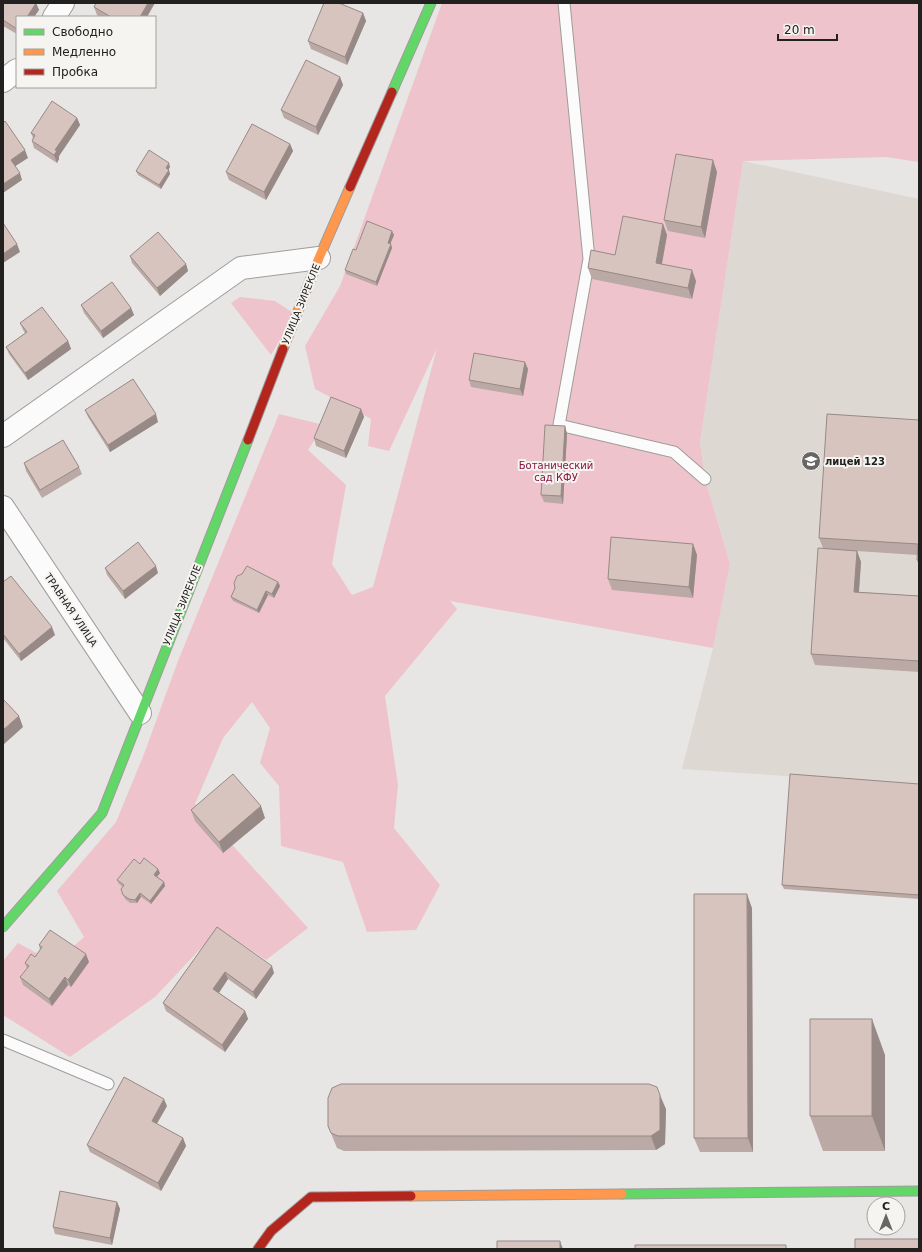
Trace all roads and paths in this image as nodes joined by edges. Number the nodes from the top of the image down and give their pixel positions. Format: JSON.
{"nodes":[{"id":1,"x":63,"y":3,"type":"edge"},
{"id":2,"x":431,"y":3,"type":"edge"},
{"id":3,"x":564,"y":3,"type":"edge"},
{"id":4,"x":55,"y":16,"type":"edge"},
{"id":5,"x":16,"y":71,"type":"edge"},
{"id":6,"x":3,"y":81,"type":"edge"},
{"id":7,"x":319,"y":258,"type":"junction"},
{"id":8,"x":3,"y":436,"type":"edge"},
{"id":9,"x":706,"y":479,"type":"dead end"},
{"id":10,"x":3,"y":507,"type":"edge"},
{"id":11,"x":140,"y":713,"type":"junction"},
{"id":12,"x":3,"y":927,"type":"edge"},
{"id":13,"x":3,"y":1040,"type":"edge"},
{"id":14,"x":108,"y":1084,"type":"dead end"},
{"id":15,"x":919,"y":1191,"type":"edge"},
{"id":16,"x":258,"y":1249,"type":"edge"}],
"edges":[{"from":1,"to":4,"type":"street"},
{"from":2,"to":7,"type":"street","name":"УЛИЦА ЗИРЕКЛЕ"},
{"from":3,"to":9,"type":"lane"},
{"from":5,"to":6,"type":"street"},
{"from":7,"to":8,"type":"street","name":"УЛИЦА ЗИРЕКЛЕ"},
{"from":7,"to":11,"type":"street","name":"УЛИЦА ЗИРЕКЛЕ"},
{"from":10,"to":11,"type":"street","name":"ТРАВНАЯ УЛИЦА"},
{"from":11,"to":12,"type":"street","name":"УЛИЦА ЗИРЕКЛЕ"},
{"from":13,"to":14,"type":"lane"},
{"from":15,"to":16,"type":"street"}]}
